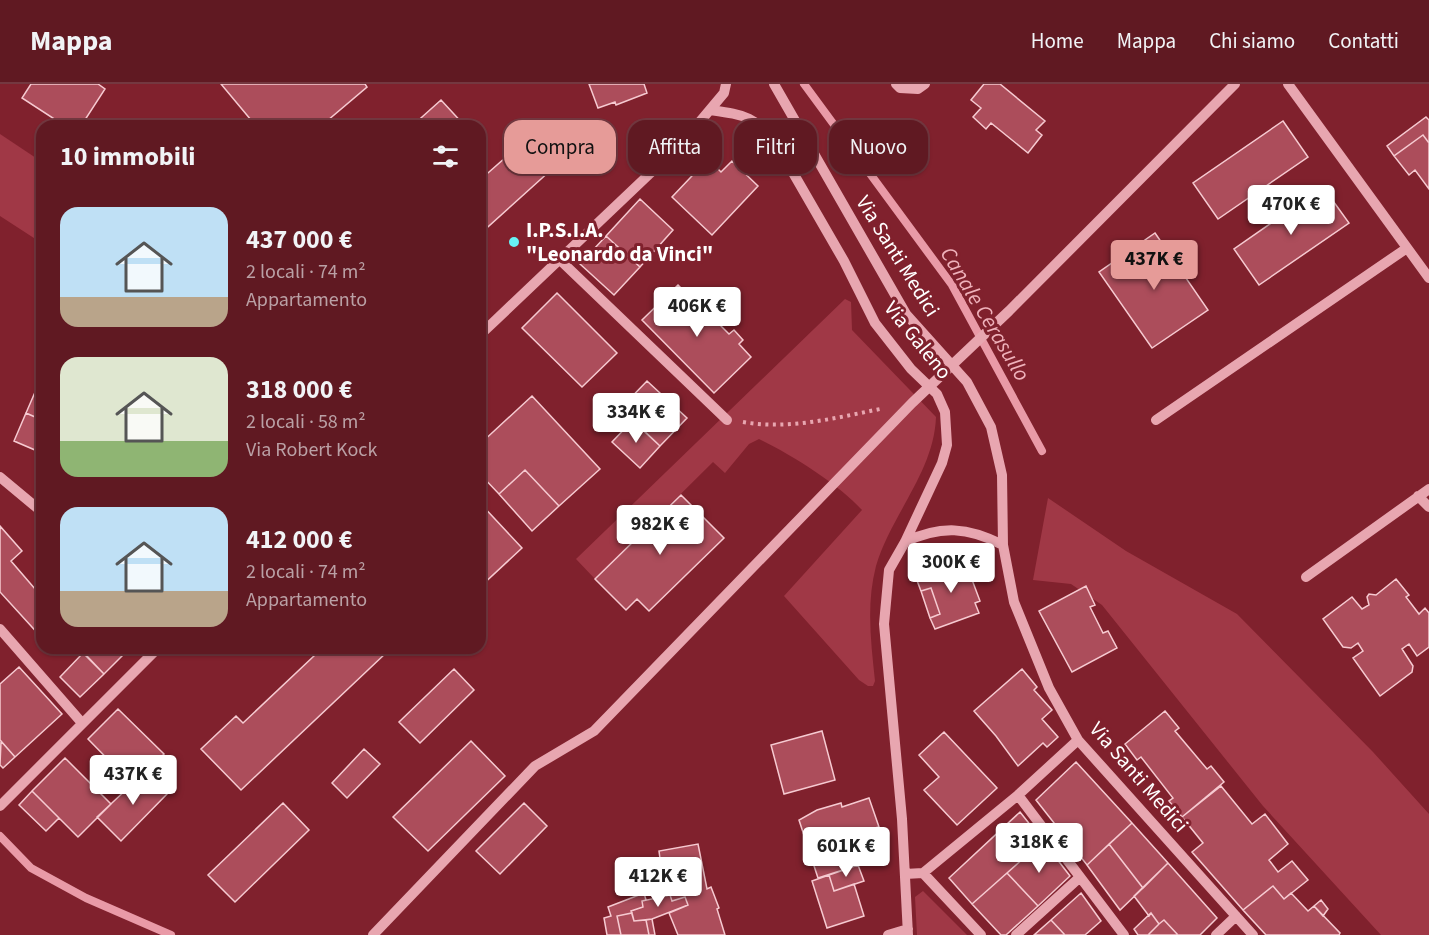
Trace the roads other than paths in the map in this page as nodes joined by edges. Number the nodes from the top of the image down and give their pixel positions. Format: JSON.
{"nodes":[{"id":1,"x":726,"y":84,"type":"edge"},
{"id":2,"x":774,"y":84,"type":"edge"},
{"id":3,"x":896,"y":84,"type":"edge"},
{"id":4,"x":925,"y":84,"type":"edge"},
{"id":5,"x":1235,"y":84,"type":"edge"},
{"id":6,"x":1288,"y":84,"type":"edge"},
{"id":7,"x":710,"y":110,"type":"junction"},
{"id":8,"x":1407,"y":248,"type":"junction"},
{"id":9,"x":560,"y":260,"type":"junction"},
{"id":10,"x":1429,"y":278,"type":"edge"},
{"id":11,"x":486,"y":329,"type":"edge"},
{"id":12,"x":727,"y":420,"type":"road end"},
{"id":13,"x":1156,"y":420,"type":"dead end"},
{"id":14,"x":0,"y":477,"type":"edge"},
{"id":15,"x":1429,"y":489,"type":"edge"},
{"id":16,"x":1418,"y":496,"type":"junction"},
{"id":17,"x":36,"y":507,"type":"edge"},
{"id":18,"x":1429,"y":507,"type":"edge"},
{"id":19,"x":905,"y":542,"type":"junction"},
{"id":20,"x":1003,"y":545,"type":"junction"},
{"id":21,"x":1306,"y":577,"type":"dead end"},
{"id":22,"x":0,"y":629,"type":"edge"},
{"id":23,"x":152,"y":654,"type":"edge"},
{"id":24,"x":82,"y":723,"type":"junction"},
{"id":25,"x":1078,"y":740,"type":"junction"},
{"id":26,"x":1018,"y":795,"type":"junction"},
{"id":27,"x":2,"y":805,"type":"edge"},
{"id":28,"x":923,"y":873,"type":"junction"},
{"id":29,"x":905,"y":874,"type":"junction"},
{"id":30,"x":1079,"y":878,"type":"junction"},
{"id":31,"x":1236,"y":916,"type":"junction"},
{"id":32,"x":908,"y":932,"type":"edge"},
{"id":33,"x":373,"y":935,"type":"edge"},
{"id":34,"x":888,"y":935,"type":"edge"},
{"id":35,"x":981,"y":935,"type":"edge"},
{"id":36,"x":1016,"y":935,"type":"edge"},
{"id":37,"x":1124,"y":935,"type":"edge"},
{"id":38,"x":1216,"y":935,"type":"edge"},
{"id":39,"x":1253,"y":935,"type":"edge"}],
"edges":[{"from":1,"to":7,"type":"street"},
{"from":2,"to":20,"type":"street","name":"Via Santi Medici"},
{"from":3,"to":4,"type":"street"},
{"from":5,"to":33,"type":"street"},
{"from":6,"to":8,"type":"street"},
{"from":7,"to":9,"type":"street"},
{"from":7,"to":19,"type":"street","name":"Via Galeno"},
{"from":8,"to":10,"type":"street"},
{"from":8,"to":13,"type":"street"},
{"from":9,"to":11,"type":"street"},
{"from":9,"to":12,"type":"street"},
{"from":14,"to":17,"type":"street"},
{"from":15,"to":16,"type":"street"},
{"from":16,"to":18,"type":"street"},
{"from":16,"to":21,"type":"street"},
{"from":19,"to":20,"type":"street"},
{"from":19,"to":29,"type":"street","name":"Via Galeno"},
{"from":20,"to":25,"type":"street","name":"Via Santi Medici"},
{"from":22,"to":24,"type":"street"},
{"from":23,"to":24,"type":"street"},
{"from":24,"to":27,"type":"street"},
{"from":25,"to":26,"type":"street"},
{"from":25,"to":31,"type":"street","name":"Via Santi Medici"},
{"from":26,"to":28,"type":"street"},
{"from":26,"to":30,"type":"street"},
{"from":28,"to":29,"type":"street"},
{"from":28,"to":35,"type":"street"},
{"from":29,"to":32,"type":"street","name":"Via Galeno"},
{"from":30,"to":36,"type":"street"},
{"from":30,"to":37,"type":"street"},
{"from":31,"to":38,"type":"street"},
{"from":31,"to":39,"type":"street","name":"Via Santi Medici"},
{"from":32,"to":34,"type":"street"}]}
